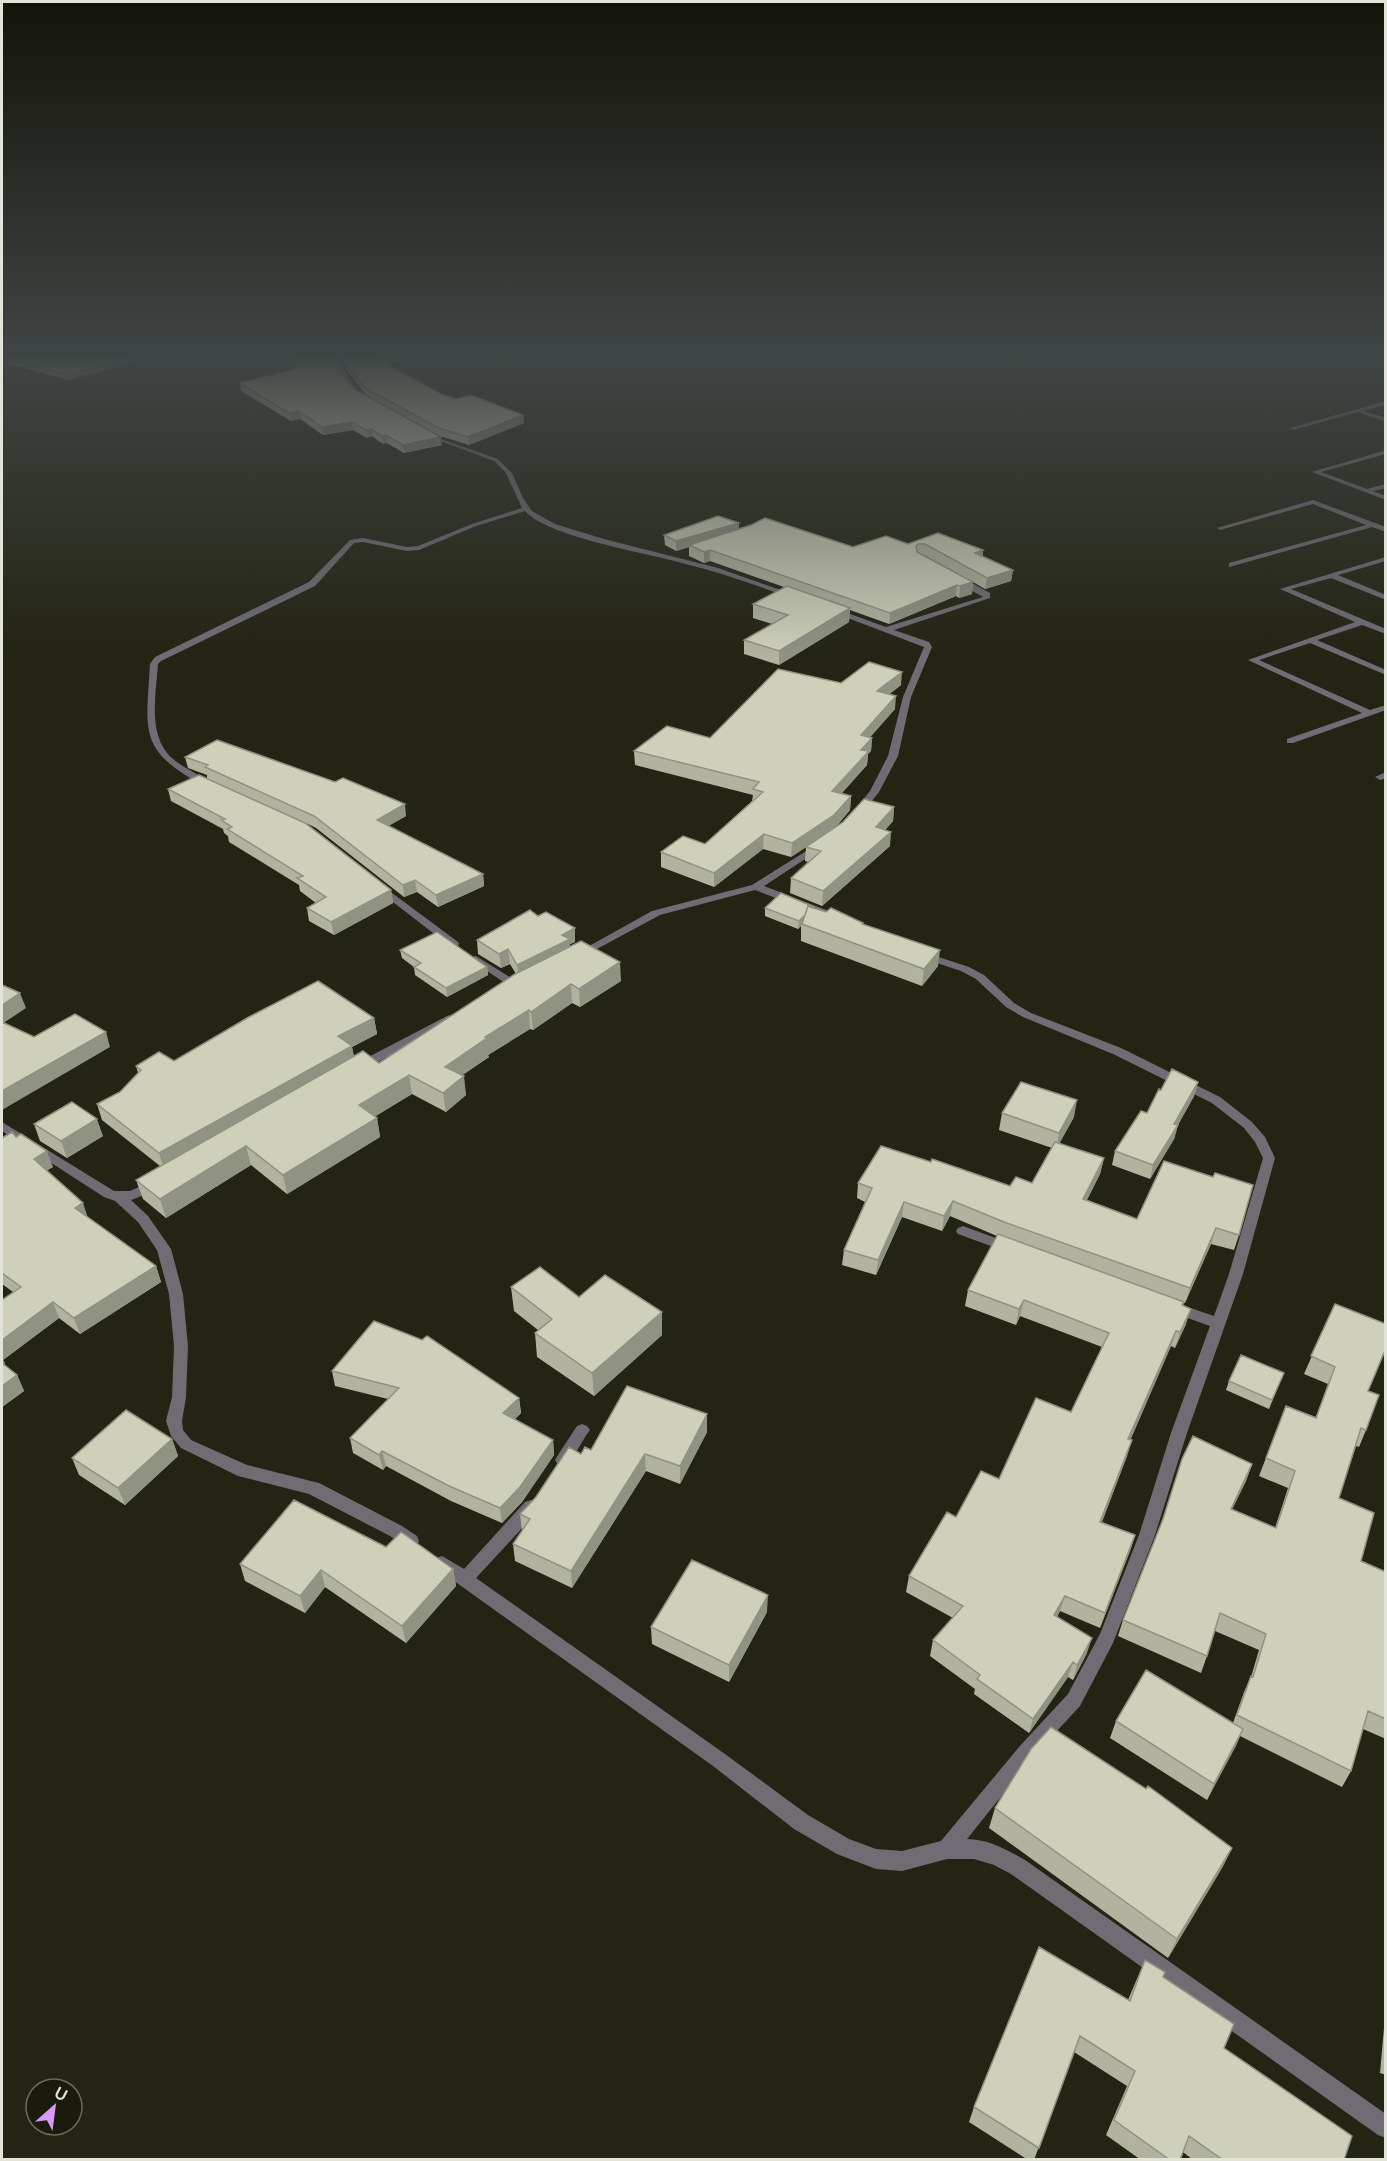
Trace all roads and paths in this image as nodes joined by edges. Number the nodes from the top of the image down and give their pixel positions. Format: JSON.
{"nodes":[{"id":1,"x":479,"y":455,"type":"edge"},
{"id":2,"x":1376,"y":455,"type":"edge"},
{"id":3,"x":1386,"y":486,"type":"edge"},
{"id":4,"x":1365,"y":491,"type":"junction"},
{"id":5,"x":1386,"y":498,"type":"edge"},
{"id":6,"x":525,"y":509,"type":"junction"},
{"id":7,"x":1386,"y":522,"type":"edge"},
{"id":8,"x":1372,"y":525,"type":"junction"},
{"id":9,"x":1220,"y":528,"type":"dead end"},
{"id":10,"x":1386,"y":530,"type":"edge"},
{"id":11,"x":683,"y":554,"type":"dead end"},
{"id":12,"x":671,"y":558,"type":"junction"},
{"id":13,"x":1383,"y":561,"type":"edge"},
{"id":14,"x":1232,"y":565,"type":"dead end"},
{"id":15,"x":949,"y":574,"type":"edge"},
{"id":16,"x":1330,"y":575,"type":"junction"},
{"id":17,"x":797,"y":597,"type":"edge"},
{"id":18,"x":1386,"y":598,"type":"edge"},
{"id":19,"x":825,"y":608,"type":"edge"},
{"id":20,"x":1362,"y":622,"type":"junction"},
{"id":21,"x":889,"y":629,"type":"junction"},
{"id":22,"x":1386,"y":632,"type":"edge"},
{"id":23,"x":1310,"y":640,"type":"junction"},
{"id":24,"x":1386,"y":673,"type":"edge"},
{"id":25,"x":1386,"y":707,"type":"edge"},
{"id":26,"x":1370,"y":713,"type":"junction"},
{"id":27,"x":1290,"y":741,"type":"dead end"},
{"id":28,"x":214,"y":788,"type":"edge"},
{"id":29,"x":853,"y":818,"type":"edge"},
{"id":30,"x":830,"y":838,"type":"edge"},
{"id":31,"x":372,"y":880,"type":"edge"},
{"id":32,"x":756,"y":887,"type":"junction"},
{"id":33,"x":845,"y":922,"type":"edge"},
{"id":34,"x":462,"y":950,"type":"edge"},
{"id":35,"x":912,"y":952,"type":"edge"},
{"id":36,"x":470,"y":956,"type":"edge"},
{"id":37,"x":569,"y":961,"type":"edge"},
{"id":38,"x":526,"y":980,"type":"edge"},
{"id":39,"x":515,"y":985,"type":"junction"},
{"id":40,"x":505,"y":990,"type":"edge"},
{"id":41,"x":456,"y":1015,"type":"edge"},
{"id":42,"x":354,"y":1070,"type":"edge"},
{"id":43,"x":2,"y":1126,"type":"edge"},
{"id":44,"x":161,"y":1180,"type":"edge"},
{"id":45,"x":121,"y":1199,"type":"junction"},
{"id":46,"x":963,"y":1231,"type":"dead end"},
{"id":47,"x":1018,"y":1251,"type":"edge"},
{"id":48,"x":1163,"y":1303,"type":"edge"},
{"id":49,"x":1219,"y":1323,"type":"junction"},
{"id":50,"x":582,"y":1430,"type":"dead end"},
{"id":51,"x":555,"y":1473,"type":"edge"},
{"id":52,"x":542,"y":1491,"type":"edge"},
{"id":53,"x":465,"y":1579,"type":"junction"},
{"id":54,"x":947,"y":1849,"type":"junction"},
{"id":55,"x":1386,"y":2127,"type":"edge"}],
"edges":[{"from":1,"to":6,"type":"street"},
{"from":2,"to":4,"type":"street"},
{"from":3,"to":4,"type":"street"},
{"from":4,"to":5,"type":"street"},
{"from":6,"to":12,"type":"street"},
{"from":6,"to":28,"type":"street"},
{"from":7,"to":8,"type":"street"},
{"from":8,"to":9,"type":"street"},
{"from":8,"to":10,"type":"street"},
{"from":8,"to":14,"type":"street"},
{"from":11,"to":12,"type":"street"},
{"from":12,"to":17,"type":"street"},
{"from":13,"to":16,"type":"street"},
{"from":15,"to":21,"type":"street"},
{"from":16,"to":18,"type":"street"},
{"from":16,"to":20,"type":"street"},
{"from":19,"to":21,"type":"street"},
{"from":20,"to":22,"type":"street"},
{"from":20,"to":23,"type":"street"},
{"from":21,"to":29,"type":"street"},
{"from":23,"to":24,"type":"street"},
{"from":23,"to":26,"type":"street"},
{"from":25,"to":26,"type":"street"},
{"from":26,"to":27,"type":"street"},
{"from":30,"to":32,"type":"street"},
{"from":31,"to":34,"type":"street"},
{"from":32,"to":33,"type":"street"},
{"from":32,"to":37,"type":"street"},
{"from":35,"to":49,"type":"street"},
{"from":36,"to":39,"type":"street"},
{"from":38,"to":39,"type":"street"},
{"from":39,"to":40,"type":"street"},
{"from":41,"to":42,"type":"street"},
{"from":43,"to":45,"type":"street"},
{"from":44,"to":45,"type":"street"},
{"from":45,"to":53,"type":"street"},
{"from":46,"to":47,"type":"street"},
{"from":48,"to":49,"type":"street"},
{"from":49,"to":54,"type":"street"},
{"from":50,"to":51,"type":"street"},
{"from":52,"to":53,"type":"street"},
{"from":53,"to":54,"type":"street"},
{"from":54,"to":55,"type":"street"}]}
